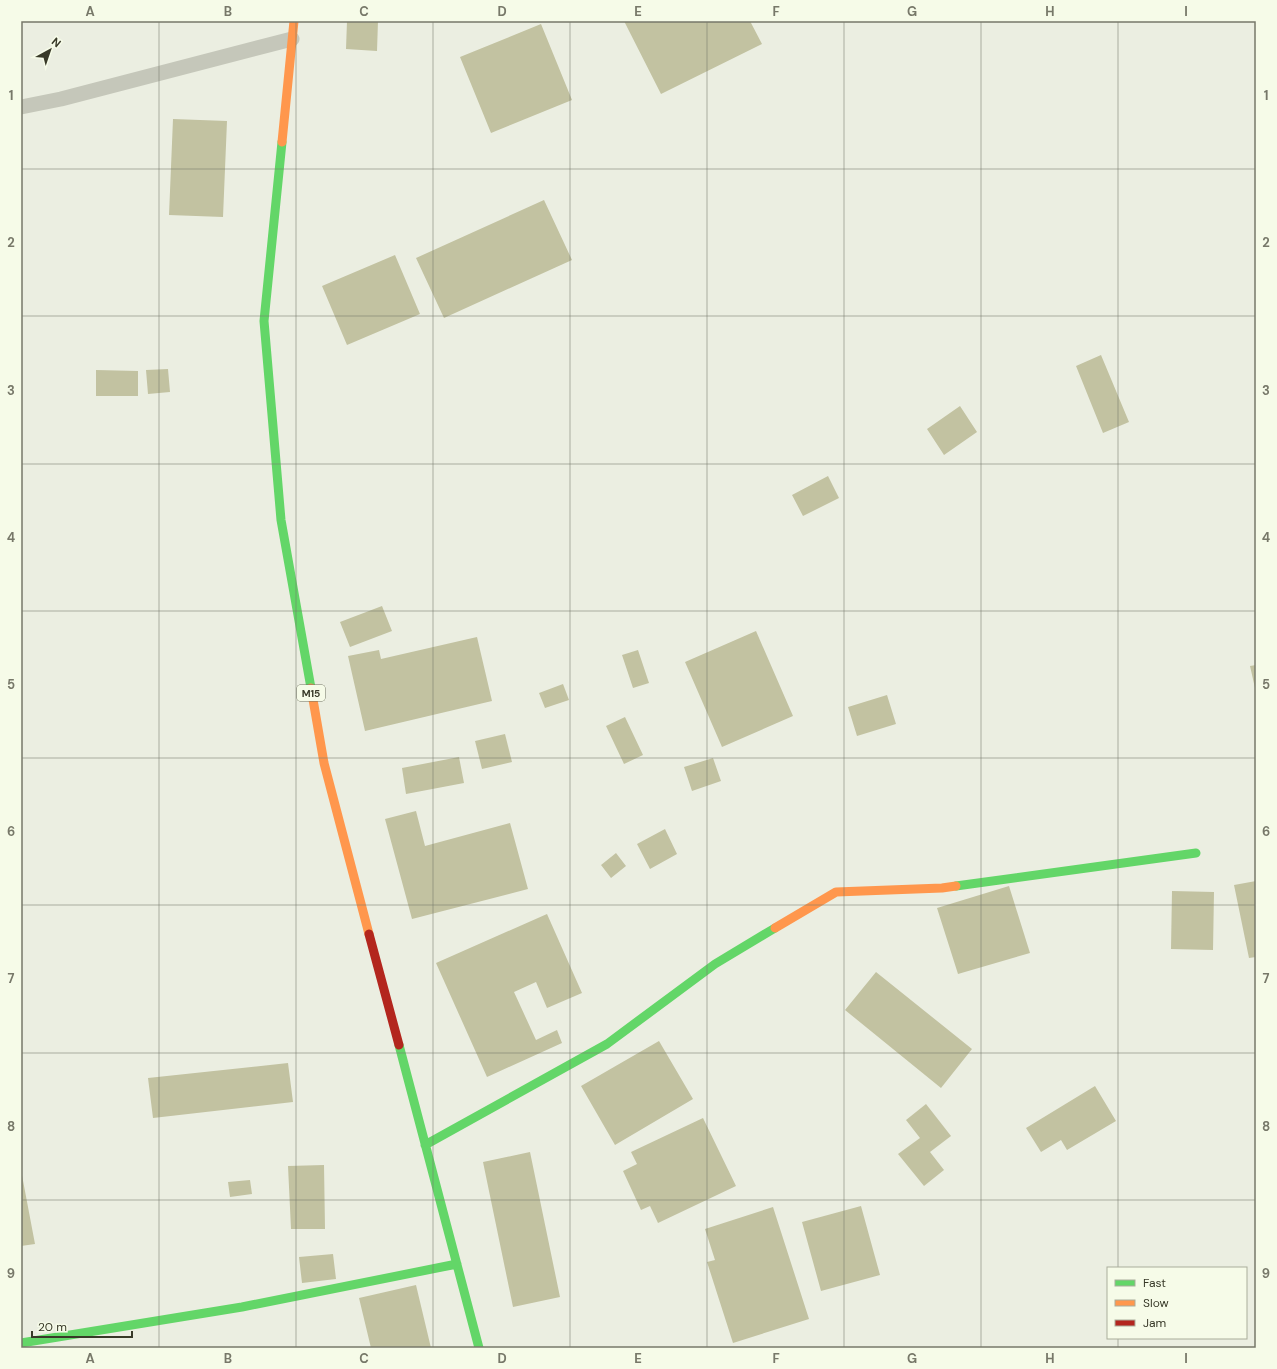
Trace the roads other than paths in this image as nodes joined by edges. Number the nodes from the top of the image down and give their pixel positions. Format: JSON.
{"nodes":[{"id":1,"x":294,"y":21,"type":"edge"},
{"id":2,"x":292,"y":39,"type":"junction"},
{"id":3,"x":21,"y":107,"type":"edge"},
{"id":4,"x":1196,"y":853,"type":"dead end"},
{"id":5,"x":425,"y":1145,"type":"junction"},
{"id":6,"x":457,"y":1264,"type":"junction"},
{"id":7,"x":21,"y":1343,"type":"edge"},
{"id":8,"x":479,"y":1348,"type":"edge"}],
"edges":[{"from":1,"to":2,"type":"main road","number":"M15"},
{"from":2,"to":3,"type":"lane"},
{"from":2,"to":5,"type":"main road","number":"M15"},
{"from":4,"to":5,"type":"main road"},
{"from":5,"to":6,"type":"main road","number":"M15"},
{"from":6,"to":7,"type":"main road"},
{"from":6,"to":8,"type":"main road","number":"M15"}]}
